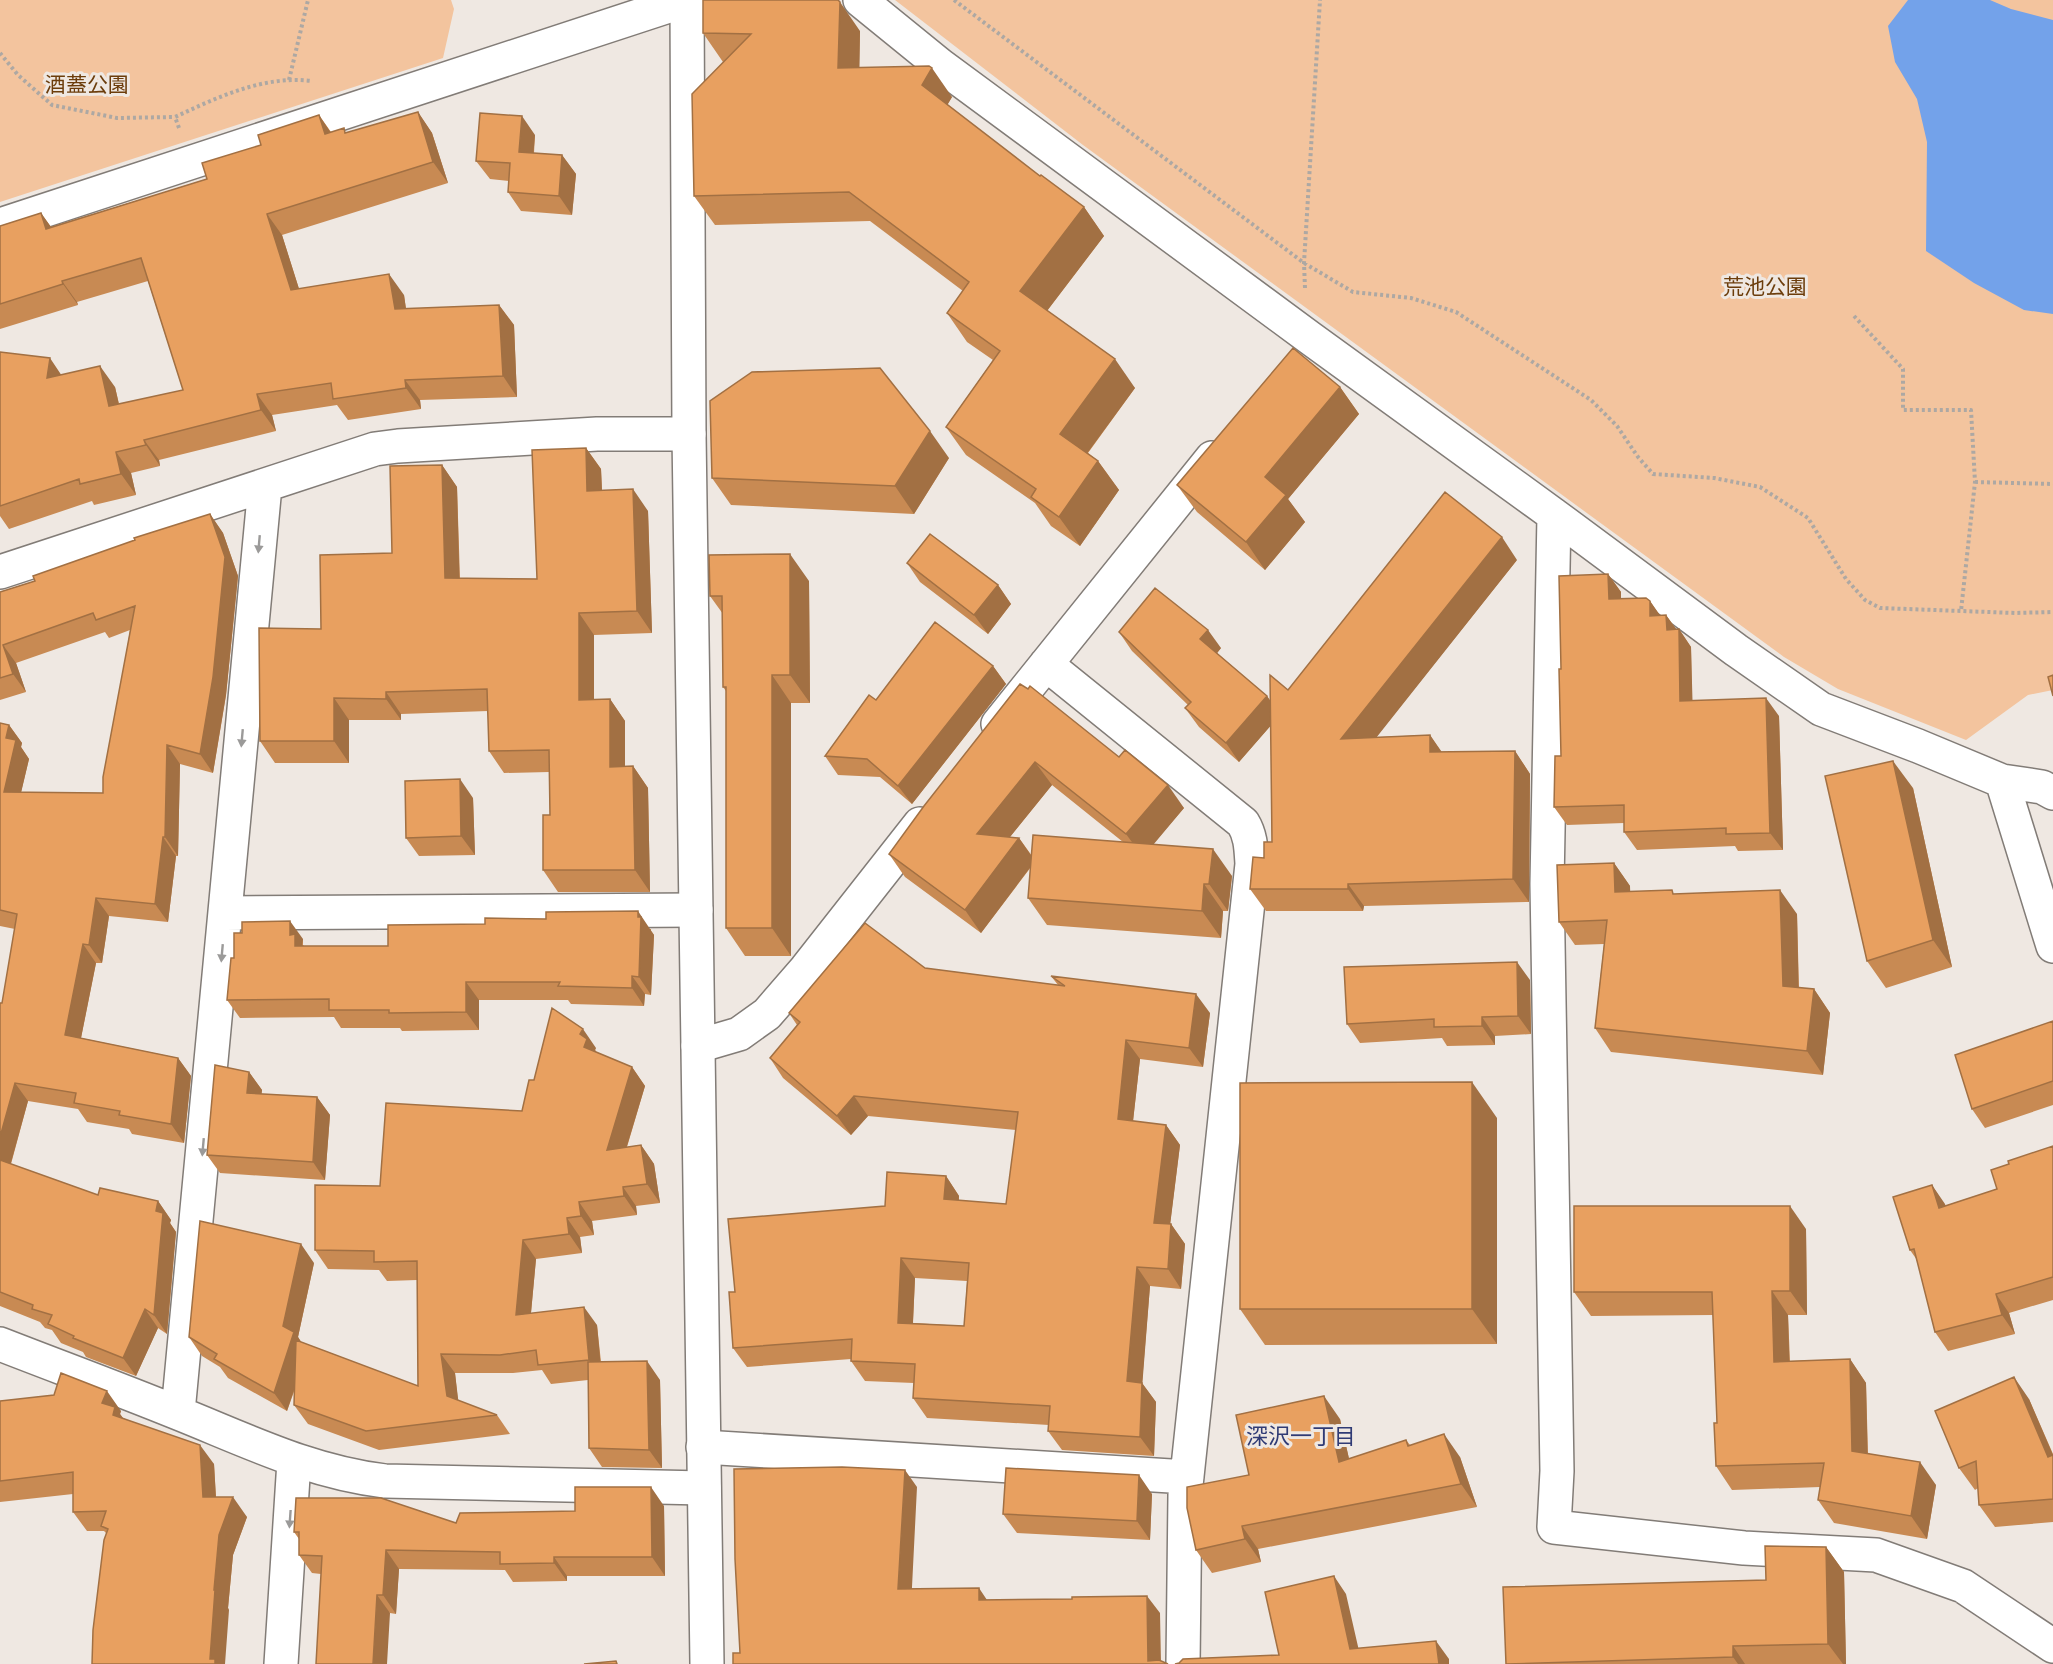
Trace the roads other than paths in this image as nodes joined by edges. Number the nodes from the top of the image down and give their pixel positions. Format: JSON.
{"nodes":[{"id":1,"x":687,"y":0,"type":"edge"},
{"id":2,"x":860,"y":0,"type":"edge"},
{"id":3,"x":0,"y":225,"type":"edge"},
{"id":4,"x":1234,"y":431,"type":"edge"},
{"id":5,"x":689,"y":434,"type":"junction"},
{"id":6,"x":265,"y":486,"type":"junction"},
{"id":7,"x":1554,"y":515,"type":"junction"},
{"id":8,"x":0,"y":572,"type":"edge"},
{"id":9,"x":1046,"y":664,"type":"junction"},
{"id":10,"x":980,"y":747,"type":"edge"},
{"id":11,"x":2002,"y":781,"type":"junction"},
{"id":12,"x":2053,"y":793,"type":"edge"},
{"id":13,"x":937,"y":803,"type":"edge"},
{"id":14,"x":696,"y":910,"type":"junction"},
{"id":15,"x":225,"y":914,"type":"junction"},
{"id":16,"x":2053,"y":946,"type":"edge"},
{"id":17,"x":699,"y":1046,"type":"junction"},
{"id":18,"x":0,"y":1344,"type":"edge"},
{"id":19,"x":178,"y":1412,"type":"junction"},
{"id":20,"x":703,"y":1447,"type":"junction"},
{"id":21,"x":294,"y":1461,"type":"junction"},
{"id":22,"x":1187,"y":1477,"type":"junction"},
{"id":23,"x":704,"y":1488,"type":"junction"},
{"id":24,"x":2053,"y":1646,"type":"edge"},
{"id":25,"x":281,"y":1664,"type":"edge"},
{"id":26,"x":707,"y":1664,"type":"edge"},
{"id":27,"x":1183,"y":1664,"type":"edge"}],
"edges":[{"from":1,"to":3,"type":"street"},
{"from":1,"to":5,"type":"street"},
{"from":2,"to":7,"type":"street"},
{"from":4,"to":9,"type":"street"},
{"from":5,"to":6,"type":"street"},
{"from":5,"to":14,"type":"street"},
{"from":6,"to":8,"type":"street"},
{"from":6,"to":15,"type":"street","one_way":true},
{"from":7,"to":11,"type":"street"},
{"from":7,"to":24,"type":"street"},
{"from":9,"to":10,"type":"street"},
{"from":9,"to":22,"type":"street"},
{"from":11,"to":12,"type":"street"},
{"from":11,"to":16,"type":"street"},
{"from":13,"to":17,"type":"street"},
{"from":14,"to":15,"type":"street"},
{"from":14,"to":17,"type":"street"},
{"from":15,"to":19,"type":"street","one_way":true},
{"from":17,"to":20,"type":"street"},
{"from":18,"to":19,"type":"street"},
{"from":19,"to":21,"type":"street"},
{"from":20,"to":22,"type":"street"},
{"from":20,"to":23,"type":"street"},
{"from":21,"to":23,"type":"street"},
{"from":21,"to":25,"type":"street","one_way":true},
{"from":22,"to":27,"type":"street"},
{"from":23,"to":26,"type":"street"}]}
